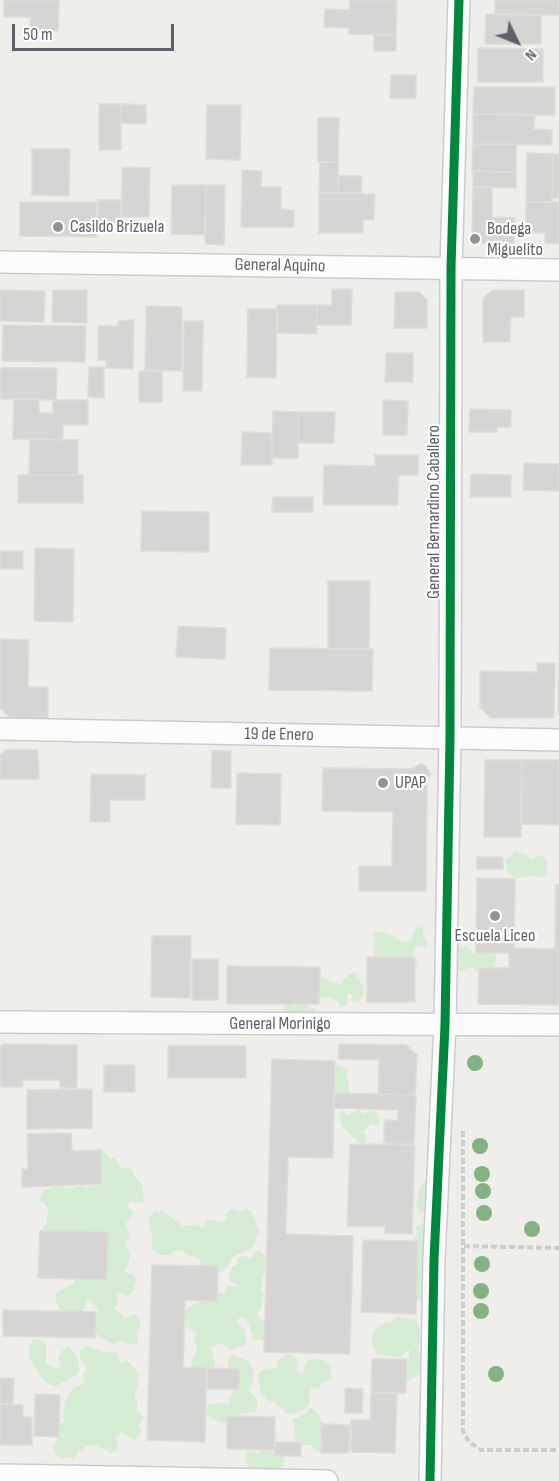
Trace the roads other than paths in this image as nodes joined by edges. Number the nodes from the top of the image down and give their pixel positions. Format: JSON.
{"nodes":[{"id":1,"x":459,"y":0,"type":"edge"},
{"id":2,"x":0,"y":262,"type":"edge"},
{"id":3,"x":451,"y":268,"type":"junction"},
{"id":4,"x":559,"y":270,"type":"edge"},
{"id":5,"x":0,"y":729,"type":"edge"},
{"id":6,"x":450,"y":739,"type":"junction"},
{"id":7,"x":559,"y":740,"type":"edge"},
{"id":8,"x":0,"y":1022,"type":"edge"},
{"id":9,"x":445,"y":1025,"type":"junction"},
{"id":10,"x":559,"y":1025,"type":"edge"},
{"id":11,"x":0,"y":1475,"type":"edge"},
{"id":12,"x":327,"y":1481,"type":"edge"},
{"id":13,"x":430,"y":1481,"type":"edge"}],
"edges":[{"from":1,"to":3,"type":"street","name":"General Bernardino Caballero"},
{"from":2,"to":3,"type":"street","name":"General Aquino"},
{"from":3,"to":4,"type":"street","name":"General Aquino"},
{"from":3,"to":6,"type":"street","name":"General Bernardino Caballero"},
{"from":5,"to":6,"type":"street","name":"19 de Enero"},
{"from":6,"to":7,"type":"street","name":"19 de Enero"},
{"from":6,"to":9,"type":"street","name":"General Bernardino Caballero"},
{"from":8,"to":9,"type":"street","name":"General Morinigo"},
{"from":9,"to":10,"type":"street","name":"General Morinigo"},
{"from":9,"to":13,"type":"street","name":"General Bernardino Caballero"},
{"from":11,"to":12,"type":"street"}]}
